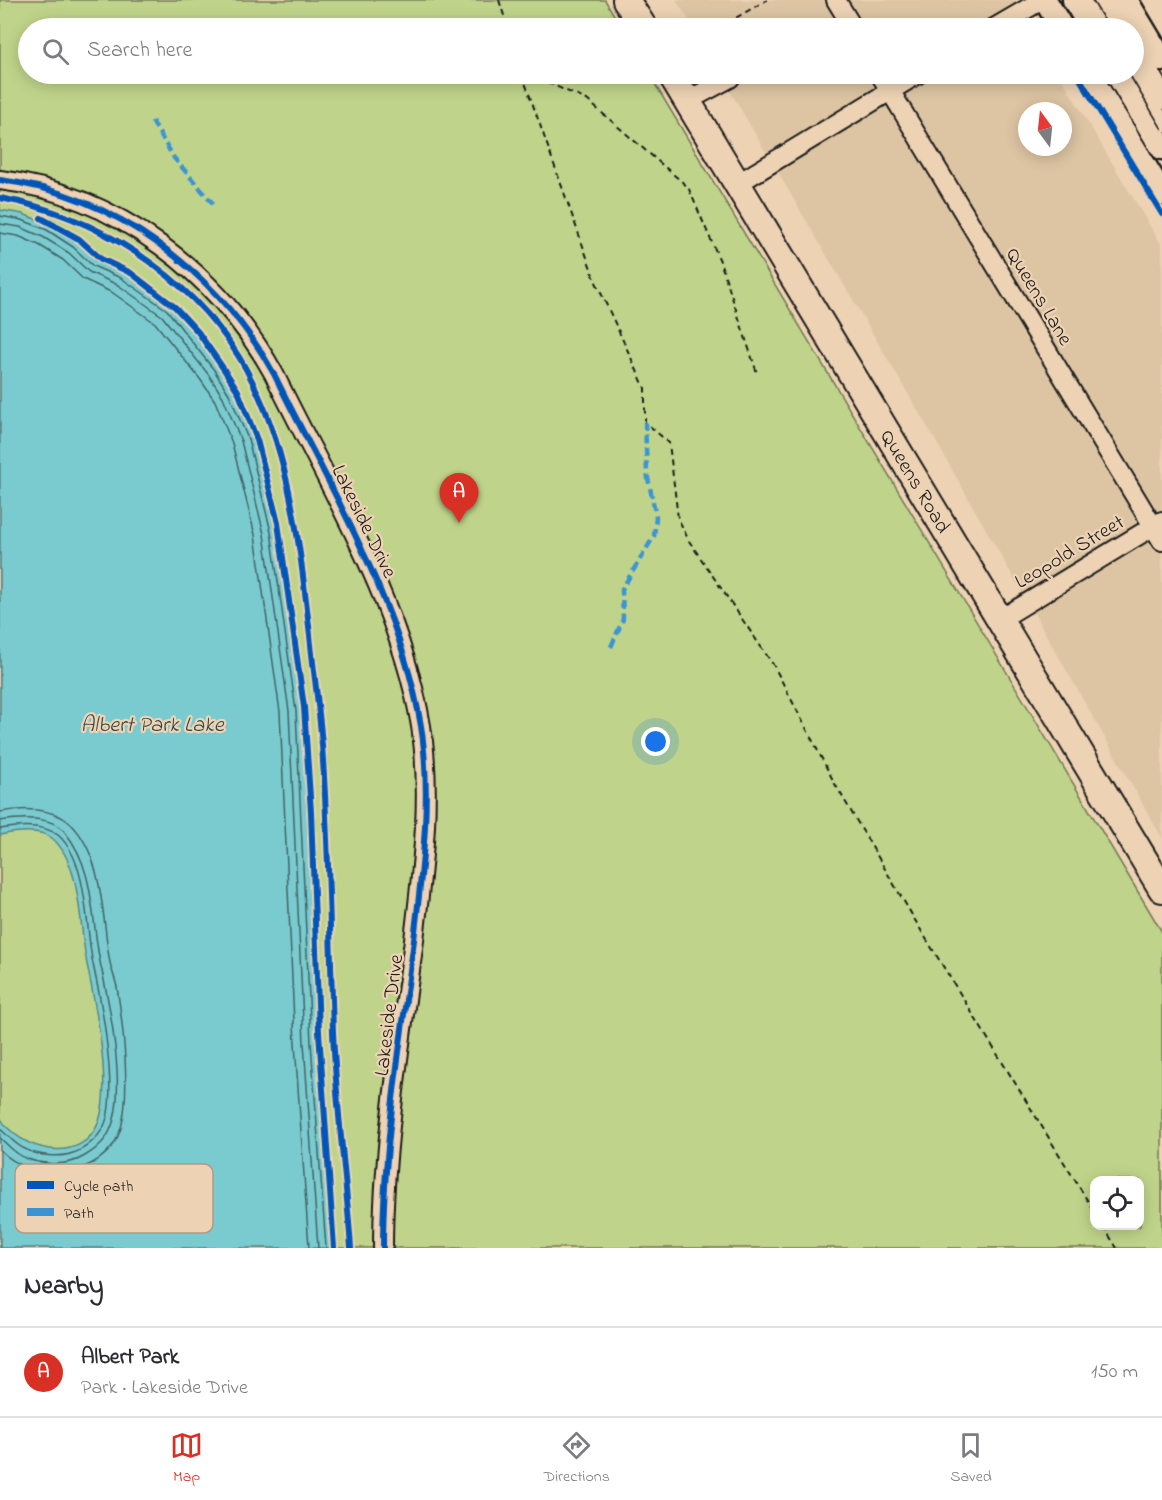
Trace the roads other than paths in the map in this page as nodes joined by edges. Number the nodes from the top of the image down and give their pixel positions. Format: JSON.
{"nodes":[{"id":1,"x":627,"y":0,"type":"edge"},
{"id":2,"x":836,"y":0,"type":"edge"},
{"id":3,"x":1044,"y":0,"type":"edge"},
{"id":4,"x":1074,"y":0,"type":"edge"},
{"id":5,"x":1087,"y":0,"type":"edge"},
{"id":6,"x":1103,"y":0,"type":"edge"},
{"id":7,"x":1126,"y":0,"type":"edge"},
{"id":8,"x":638,"y":18,"type":"edge"},
{"id":9,"x":847,"y":18,"type":"edge"},
{"id":10,"x":1012,"y":18,"type":"edge"},
{"id":11,"x":1056,"y":18,"type":"edge"},
{"id":12,"x":1085,"y":18,"type":"edge"},
{"id":13,"x":1098,"y":18,"type":"edge"},
{"id":14,"x":1114,"y":18,"type":"edge"},
{"id":15,"x":1137,"y":18,"type":"edge"},
{"id":16,"x":1144,"y":30,"type":"edge"},
{"id":17,"x":1162,"y":60,"type":"edge"},
{"id":18,"x":1144,"y":67,"type":"edge"},
{"id":19,"x":677,"y":84,"type":"edge"},
{"id":20,"x":719,"y":84,"type":"edge"},
{"id":21,"x":886,"y":84,"type":"edge"},
{"id":22,"x":900,"y":84,"type":"edge"},
{"id":23,"x":1095,"y":84,"type":"edge"},
{"id":24,"x":1124,"y":84,"type":"edge"},
{"id":25,"x":1137,"y":84,"type":"edge"},
{"id":26,"x":890,"y":90,"type":"junction"},
{"id":27,"x":1162,"y":98,"type":"edge"},
{"id":28,"x":687,"y":101,"type":"junction"},
{"id":29,"x":1162,"y":124,"type":"edge"},
{"id":30,"x":1162,"y":148,"type":"edge"},
{"id":31,"x":0,"y":180,"type":"edge"},
{"id":32,"x":737,"y":184,"type":"junction"},
{"id":33,"x":1162,"y":194,"type":"edge"},
{"id":34,"x":1159,"y":530,"type":"edge"},
{"id":35,"x":999,"y":620,"type":"junction"},
{"id":36,"x":1162,"y":889,"type":"edge"},
{"id":37,"x":383,"y":1248,"type":"edge"}],
"edges":[{"from":1,"to":8,"type":"highway"},
{"from":2,"to":9,"type":"street"},
{"from":3,"to":10,"type":"street"},
{"from":3,"to":11,"type":"main road"},
{"from":4,"to":12,"type":"main road"},
{"from":5,"to":13,"type":"street"},
{"from":6,"to":14,"type":"main road"},
{"from":7,"to":15,"type":"main road"},
{"from":16,"to":17,"type":"main road"},
{"from":18,"to":27,"type":"main road"},
{"from":19,"to":28,"type":"highway","name":"Queens Road"},
{"from":20,"to":28,"type":"street"},
{"from":21,"to":26,"type":"street","name":"Queens Lane"},
{"from":22,"to":26,"type":"street"},
{"from":23,"to":33,"type":"main road"},
{"from":24,"to":30,"type":"main road"},
{"from":25,"to":29,"type":"street"},
{"from":26,"to":32,"type":"street"},
{"from":26,"to":34,"type":"street","name":"Queens Lane"},
{"from":28,"to":32,"type":"highway","name":"Queens Road"},
{"from":31,"to":37,"type":"street","name":"Lakeside Drive"},
{"from":32,"to":35,"type":"highway","name":"Queens Road"},
{"from":34,"to":35,"type":"street","name":"Leopold Street"},
{"from":35,"to":36,"type":"highway","name":"Queens Road"}]}
